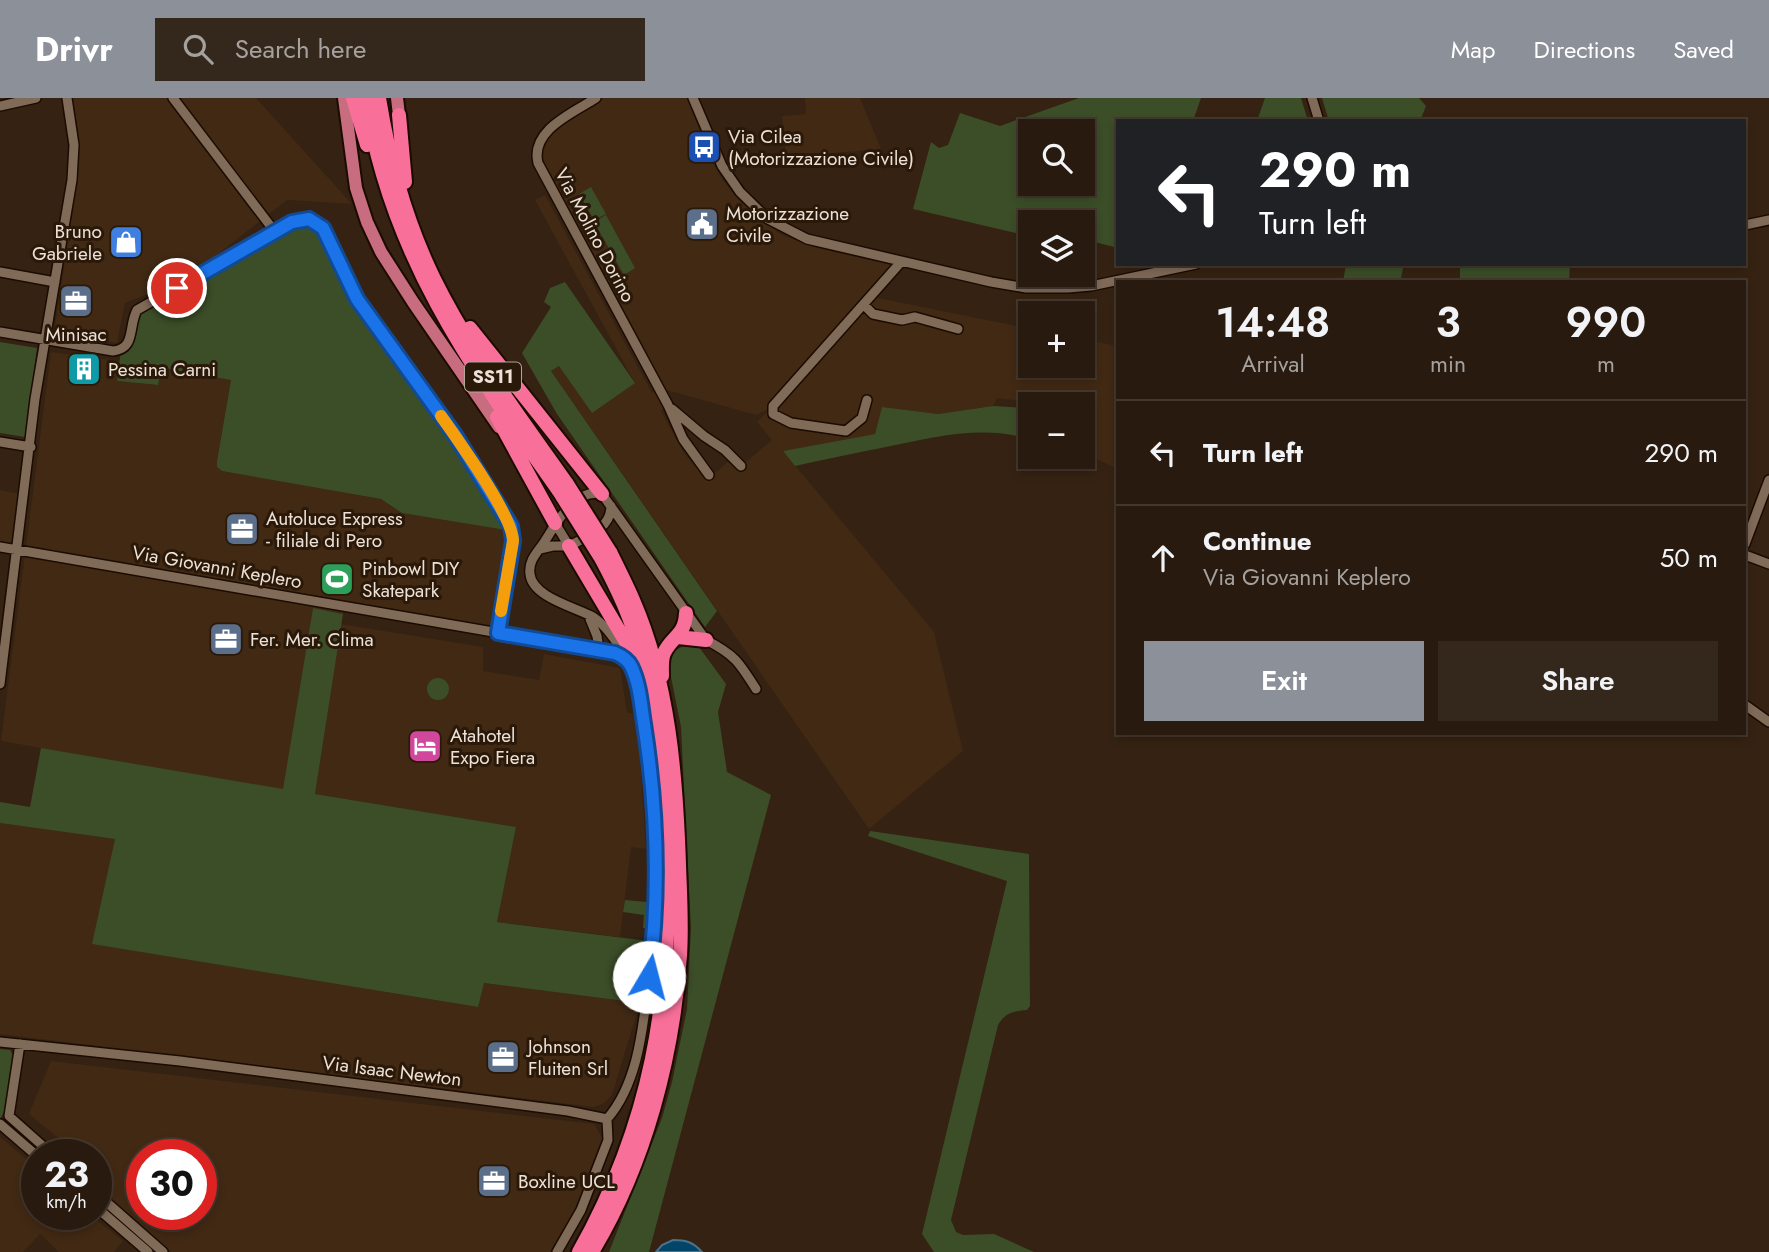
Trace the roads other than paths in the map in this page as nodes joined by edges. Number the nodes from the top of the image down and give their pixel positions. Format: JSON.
{"nodes":[{"id":1,"x":36,"y":98,"type":"edge"},
{"id":2,"x":67,"y":98,"type":"edge"},
{"id":3,"x":173,"y":98,"type":"edge"},
{"id":4,"x":344,"y":98,"type":"edge"},
{"id":5,"x":353,"y":98,"type":"edge"},
{"id":6,"x":366,"y":98,"type":"edge"},
{"id":7,"x":379,"y":98,"type":"edge"},
{"id":8,"x":397,"y":98,"type":"edge"},
{"id":9,"x":596,"y":98,"type":"edge"},
{"id":10,"x":694,"y":98,"type":"edge"},
{"id":11,"x":1312,"y":98,"type":"edge"},
{"id":12,"x":0,"y":106,"type":"edge"},
{"id":13,"x":399,"y":115,"type":"joint"},
{"id":14,"x":1318,"y":119,"type":"edge"},
{"id":15,"x":1769,"y":220,"type":"edge"},
{"id":16,"x":1746,"y":225,"type":"edge"},
{"id":17,"x":275,"y":232,"type":"junction"},
{"id":18,"x":419,"y":245,"type":"junction"},
{"id":19,"x":901,"y":262,"type":"junction"},
{"id":20,"x":428,"y":264,"type":"junction"},
{"id":21,"x":1186,"y":266,"type":"edge"},
{"id":22,"x":0,"y":272,"type":"edge"},
{"id":23,"x":422,"y":278,"type":"junction"},
{"id":24,"x":1120,"y":280,"type":"edge"},
{"id":25,"x":1116,"y":281,"type":"edge"},
{"id":26,"x":55,"y":282,"type":"junction"},
{"id":27,"x":433,"y":299,"type":"junction"},
{"id":28,"x":864,"y":305,"type":"junction"},
{"id":29,"x":958,"y":329,"type":"dead end"},
{"id":30,"x":0,"y":331,"type":"edge"},
{"id":31,"x":46,"y":339,"type":"junction"},
{"id":32,"x":867,"y":400,"type":"dead end"},
{"id":33,"x":668,"y":405,"type":"junction"},
{"id":34,"x":704,"y":436,"type":"junction"},
{"id":35,"x":0,"y":442,"type":"edge"},
{"id":36,"x":511,"y":444,"type":"junction"},
{"id":37,"x":30,"y":447,"type":"junction"},
{"id":38,"x":690,"y":449,"type":"junction"},
{"id":39,"x":741,"y":466,"type":"dead end"},
{"id":40,"x":709,"y":475,"type":"dead end"},
{"id":41,"x":1769,"y":480,"type":"edge"},
{"id":42,"x":563,"y":488,"type":"junction"},
{"id":43,"x":606,"y":500,"type":"junction"},
{"id":44,"x":555,"y":523,"type":"junction"},
{"id":45,"x":603,"y":526,"type":"junction"},
{"id":46,"x":628,"y":532,"type":"junction"},
{"id":47,"x":1746,"y":541,"type":"edge"},
{"id":48,"x":569,"y":546,"type":"junction"},
{"id":49,"x":0,"y":547,"type":"edge"},
{"id":50,"x":540,"y":549,"type":"junction"},
{"id":51,"x":18,"y":550,"type":"junction"},
{"id":52,"x":606,"y":555,"type":"junction"},
{"id":53,"x":1746,"y":555,"type":"edge"},
{"id":54,"x":1769,"y":564,"type":"edge"},
{"id":55,"x":686,"y":613,"type":"junction"},
{"id":56,"x":599,"y":627,"type":"junction"},
{"id":57,"x":498,"y":633,"type":"junction"},
{"id":58,"x":678,"y":638,"type":"junction"},
{"id":59,"x":706,"y":640,"type":"junction"},
{"id":60,"x":575,"y":646,"type":"junction"},
{"id":61,"x":600,"y":650,"type":"junction"},
{"id":62,"x":629,"y":662,"type":"junction"},
{"id":63,"x":0,"y":678,"type":"edge"},
{"id":64,"x":756,"y":689,"type":"dead end"},
{"id":65,"x":663,"y":695,"type":"junction"},
{"id":66,"x":1746,"y":706,"type":"edge"},
{"id":67,"x":1769,"y":722,"type":"edge"},
{"id":68,"x":657,"y":723,"type":"junction"},
{"id":69,"x":0,"y":1042,"type":"edge"},
{"id":70,"x":20,"y":1044,"type":"junction"},
{"id":71,"x":9,"y":1116,"type":"junction"},
{"id":72,"x":607,"y":1119,"type":"junction"},
{"id":73,"x":0,"y":1124,"type":"edge"},
{"id":74,"x":35,"y":1139,"type":"edge"},
{"id":75,"x":21,"y":1142,"type":"edge"},
{"id":76,"x":112,"y":1207,"type":"edge"},
{"id":77,"x":112,"y":1221,"type":"edge"},
{"id":78,"x":148,"y":1252,"type":"edge"},
{"id":79,"x":163,"y":1252,"type":"edge"},
{"id":80,"x":557,"y":1252,"type":"edge"},
{"id":81,"x":579,"y":1252,"type":"edge"},
{"id":82,"x":592,"y":1252,"type":"edge"}],
"edges":[{"from":1,"to":12,"type":"street"},
{"from":2,"to":26,"type":"street"},
{"from":3,"to":17,"type":"street"},
{"from":4,"to":36,"type":"main road"},
{"from":5,"to":23,"type":"highway"},
{"from":6,"to":23,"type":"highway","number":"SS11"},
{"from":7,"to":18,"type":"highway","number":"SS11"},
{"from":8,"to":13,"type":"main road"},
{"from":9,"to":33,"type":"street","name":"Via Molino Dorino"},
{"from":10,"to":19,"type":"street"},
{"from":11,"to":14,"type":"street"},
{"from":13,"to":18,"type":"highway"},
{"from":15,"to":16,"type":"street"},
{"from":17,"to":31,"type":"street"},
{"from":17,"to":57,"type":"street"},
{"from":18,"to":20,"type":"highway","number":"SS11"},
{"from":19,"to":25,"type":"street"},
{"from":19,"to":28,"type":"street"},
{"from":20,"to":42,"type":"highway","number":"SS11"},
{"from":20,"to":43,"type":"highway"},
{"from":21,"to":24,"type":"street"},
{"from":22,"to":26,"type":"street"},
{"from":23,"to":27,"type":"highway","number":"SS11"},
{"from":26,"to":31,"type":"street"},
{"from":27,"to":36,"type":"highway"},
{"from":27,"to":42,"type":"highway","number":"SS11"},
{"from":28,"to":29,"type":"street"},
{"from":28,"to":32,"type":"street"},
{"from":30,"to":31,"type":"street"},
{"from":31,"to":37,"type":"street"},
{"from":33,"to":34,"type":"street"},
{"from":33,"to":38,"type":"street","name":"Via Molino Dorino"},
{"from":34,"to":38,"type":"street"},
{"from":34,"to":39,"type":"street"},
{"from":35,"to":37,"type":"street"},
{"from":36,"to":44,"type":"highway"},
{"from":37,"to":51,"type":"street"},
{"from":38,"to":40,"type":"street","name":"Via Molino Dorino"},
{"from":41,"to":47,"type":"street"},
{"from":42,"to":52,"type":"highway","number":"SS11","bridge":true},
{"from":43,"to":44,"type":"street"},
{"from":43,"to":45,"type":"street"},
{"from":43,"to":46,"type":"street"},
{"from":44,"to":48,"type":"street"},
{"from":44,"to":50,"type":"street"},
{"from":45,"to":46,"type":"street"},
{"from":45,"to":48,"type":"street"},
{"from":46,"to":55,"type":"street"},
{"from":48,"to":50,"type":"street"},
{"from":48,"to":68,"type":"highway"},
{"from":49,"to":51,"type":"street","name":"Via Giovanni Keplero"},
{"from":50,"to":56,"type":"street"},
{"from":51,"to":57,"type":"street","name":"Via Giovanni Keplero"},
{"from":51,"to":63,"type":"street"},
{"from":52,"to":65,"type":"highway","number":"SS11"},
{"from":52,"to":68,"type":"highway","number":"SS11"},
{"from":53,"to":54,"type":"street"},
{"from":55,"to":58,"type":"highway"},
{"from":55,"to":59,"type":"street"},
{"from":56,"to":60,"type":"street"},
{"from":56,"to":61,"type":"street"},
{"from":56,"to":62,"type":"street"},
{"from":57,"to":60,"type":"street","name":"Via Giovanni Keplero"},
{"from":58,"to":59,"type":"highway"},
{"from":58,"to":65,"type":"highway"},
{"from":59,"to":64,"type":"street"},
{"from":60,"to":61,"type":"street","name":"Via Giovanni Keplero"},
{"from":61,"to":62,"type":"street","name":"Via Giovanni Keplero"},
{"from":62,"to":72,"type":"street"},
{"from":65,"to":82,"type":"highway","number":"SS11"},
{"from":66,"to":67,"type":"street"},
{"from":68,"to":81,"type":"highway","number":"SS11"},
{"from":69,"to":70,"type":"street","name":"Via Isaac Newton"},
{"from":70,"to":71,"type":"street"},
{"from":70,"to":72,"type":"street","name":"Via Isaac Newton"},
{"from":71,"to":73,"type":"street"},
{"from":71,"to":74,"type":"street"},
{"from":72,"to":80,"type":"street"},
{"from":73,"to":75,"type":"street"},
{"from":76,"to":79,"type":"street"},
{"from":77,"to":78,"type":"street"}]}
